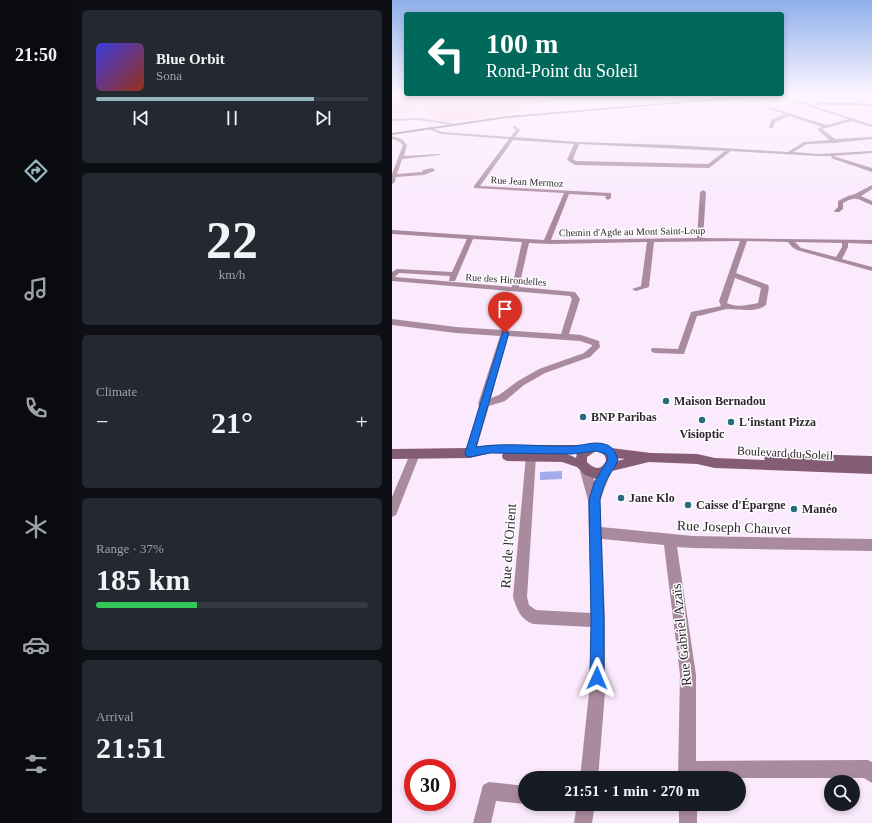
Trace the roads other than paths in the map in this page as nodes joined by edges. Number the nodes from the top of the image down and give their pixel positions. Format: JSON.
{"nodes":[{"id":1,"x":412,"y":131,"type":"edge"},
{"id":2,"x":438,"y":131,"type":"edge"},
{"id":3,"x":517,"y":131,"type":"edge"},
{"id":4,"x":822,"y":131,"type":"edge"},
{"id":5,"x":464,"y":134,"type":"junction"},
{"id":6,"x":392,"y":135,"type":"edge"},
{"id":7,"x":512,"y":138,"type":"junction"},
{"id":8,"x":872,"y":138,"type":"edge"},
{"id":9,"x":452,"y":140,"type":"dead end"},
{"id":10,"x":835,"y":142,"type":"junction"},
{"id":11,"x":577,"y":143,"type":"junction"},
{"id":12,"x":729,"y":150,"type":"junction"},
{"id":13,"x":872,"y":152,"type":"edge"},
{"id":14,"x":789,"y":153,"type":"junction"},
{"id":15,"x":829,"y":155,"type":"junction"},
{"id":16,"x":400,"y":158,"type":"junction"},
{"id":17,"x":438,"y":162,"type":"dead end"},
{"id":18,"x":395,"y":165,"type":"edge"},
{"id":19,"x":432,"y":170,"type":"dead end"},
{"id":20,"x":872,"y":170,"type":"edge"},
{"id":21,"x":393,"y":179,"type":"edge"},
{"id":22,"x":872,"y":187,"type":"edge"},
{"id":23,"x":568,"y":192,"type":"junction"},
{"id":24,"x":703,"y":192,"type":"dead end"},
{"id":25,"x":857,"y":196,"type":"junction"},
{"id":26,"x":608,"y":198,"type":"dead end"},
{"id":27,"x":872,"y":203,"type":"edge"},
{"id":28,"x":837,"y":212,"type":"dead end"},
{"id":29,"x":392,"y":232,"type":"edge"},
{"id":30,"x":471,"y":237,"type":"junction"},
{"id":31,"x":744,"y":239,"type":"junction"},
{"id":32,"x":526,"y":240,"type":"junction"},
{"id":33,"x":700,"y":240,"type":"junction"},
{"id":34,"x":790,"y":240,"type":"junction"},
{"id":35,"x":651,"y":241,"type":"junction"},
{"id":36,"x":845,"y":241,"type":"junction"},
{"id":37,"x":546,"y":242,"type":"junction"},
{"id":38,"x":872,"y":242,"type":"edge"},
{"id":39,"x":838,"y":260,"type":"junction"},
{"id":40,"x":872,"y":269,"type":"edge"},
{"id":41,"x":733,"y":272,"type":"junction"},
{"id":42,"x":455,"y":274,"type":"junction"},
{"id":43,"x":392,"y":276,"type":"edge"},
{"id":44,"x":392,"y":279,"type":"edge"},
{"id":45,"x":448,"y":285,"type":"junction"},
{"id":46,"x":636,"y":289,"type":"dead end"},
{"id":47,"x":515,"y":290,"type":"junction"},
{"id":48,"x":727,"y":307,"type":"junction"},
{"id":49,"x":392,"y":322,"type":"edge"},
{"id":50,"x":505,"y":333,"type":"junction"},
{"id":51,"x":564,"y":337,"type":"junction"},
{"id":52,"x":655,"y":350,"type":"dead end"},
{"id":53,"x":483,"y":404,"type":"junction"},
{"id":54,"x":589,"y":449,"type":"junction"},
{"id":55,"x":610,"y":452,"type":"junction"},
{"id":56,"x":470,"y":453,"type":"junction"},
{"id":57,"x":392,"y":454,"type":"edge"},
{"id":58,"x":415,"y":454,"type":"junction"},
{"id":59,"x":531,"y":456,"type":"junction"},
{"id":60,"x":651,"y":458,"type":"junction"},
{"id":61,"x":698,"y":459,"type":"junction"},
{"id":62,"x":872,"y":461,"type":"edge"},
{"id":63,"x":584,"y":467,"type":"junction"},
{"id":64,"x":608,"y":469,"type":"junction"},
{"id":65,"x":872,"y":469,"type":"edge"},
{"id":66,"x":594,"y":500,"type":"junction"},
{"id":67,"x":392,"y":511,"type":"edge"},
{"id":68,"x":595,"y":532,"type":"junction"},
{"id":69,"x":670,"y":540,"type":"junction"},
{"id":70,"x":872,"y":545,"type":"edge"},
{"id":71,"x":598,"y":620,"type":"junction"},
{"id":72,"x":590,"y":771,"type":"edge"},
{"id":73,"x":687,"y":771,"type":"edge"},
{"id":74,"x":746,"y":772,"type":"edge"},
{"id":75,"x":872,"y":774,"type":"edge"},
{"id":76,"x":518,"y":794,"type":"edge"},
{"id":77,"x":585,"y":811,"type":"edge"},
{"id":78,"x":688,"y":811,"type":"edge"},
{"id":79,"x":482,"y":823,"type":"edge"},
{"id":80,"x":583,"y":823,"type":"edge"},
{"id":81,"x":688,"y":823,"type":"edge"}],
"edges":[{"from":1,"to":6,"type":"main road"},
{"from":2,"to":5,"type":"street"},
{"from":3,"to":7,"type":"street"},
{"from":4,"to":10,"type":"street"},
{"from":5,"to":7,"type":"street"},
{"from":5,"to":9,"type":"street"},
{"from":6,"to":16,"type":"street"},
{"from":7,"to":11,"type":"street"},
{"from":7,"to":23,"type":"street","name":"Rue Jean Mermoz"},
{"from":8,"to":10,"type":"street"},
{"from":10,"to":14,"type":"street"},
{"from":11,"to":12,"type":"street"},
{"from":11,"to":12,"type":"street"},
{"from":12,"to":14,"type":"street"},
{"from":13,"to":15,"type":"street"},
{"from":14,"to":15,"type":"street"},
{"from":15,"to":20,"type":"street"},
{"from":16,"to":17,"type":"street"},
{"from":16,"to":18,"type":"street"},
{"from":18,"to":21,"type":"street"},
{"from":19,"to":21,"type":"street"},
{"from":22,"to":25,"type":"street"},
{"from":23,"to":26,"type":"street","name":"Rue Jean Mermoz"},
{"from":23,"to":37,"type":"street"},
{"from":24,"to":33,"type":"street"},
{"from":25,"to":27,"type":"street"},
{"from":25,"to":28,"type":"street"},
{"from":29,"to":30,"type":"street","name":"Chemin d'Agde au Mont Saint-Loup"},
{"from":30,"to":32,"type":"street","name":"Chemin d'Agde au Mont Saint-Loup"},
{"from":30,"to":42,"type":"street"},
{"from":31,"to":33,"type":"street","name":"Chemin d'Agde au Mont Saint-Loup"},
{"from":31,"to":34,"type":"street","name":"Chemin d'Agde au Mont Saint-Loup"},
{"from":31,"to":41,"type":"street"},
{"from":32,"to":37,"type":"street","name":"Chemin d'Agde au Mont Saint-Loup"},
{"from":32,"to":47,"type":"street"},
{"from":33,"to":35,"type":"street","name":"Chemin d'Agde au Mont Saint-Loup"},
{"from":34,"to":36,"type":"street","name":"Chemin d'Agde au Mont Saint-Loup"},
{"from":34,"to":39,"type":"street"},
{"from":35,"to":37,"type":"street","name":"Chemin d'Agde au Mont Saint-Loup"},
{"from":35,"to":46,"type":"street"},
{"from":36,"to":38,"type":"street","name":"Chemin d'Agde au Mont Saint-Loup"},
{"from":36,"to":39,"type":"street"},
{"from":39,"to":40,"type":"street"},
{"from":41,"to":48,"type":"street"},
{"from":41,"to":48,"type":"street"},
{"from":42,"to":43,"type":"street","name":"Rue des Hirondelles"},
{"from":42,"to":45,"type":"street"},
{"from":44,"to":45,"type":"street","name":"Rue des Hirondelles"},
{"from":45,"to":47,"type":"street","name":"Rue des Hirondelles"},
{"from":47,"to":51,"type":"street","name":"Rue des Hirondelles"},
{"from":48,"to":52,"type":"street"},
{"from":49,"to":50,"type":"street"},
{"from":50,"to":51,"type":"street"},
{"from":50,"to":53,"type":"street"},
{"from":51,"to":53,"type":"street"},
{"from":53,"to":56,"type":"street"},
{"from":54,"to":55,"type":"main road"},
{"from":54,"to":56,"type":"main road"},
{"from":54,"to":63,"type":"main road"},
{"from":55,"to":60,"type":"main road","name":"Boulevard du Soleil"},
{"from":55,"to":64,"type":"main road"},
{"from":56,"to":58,"type":"main road"},
{"from":56,"to":59,"type":"main road"},
{"from":57,"to":58,"type":"main road"},
{"from":58,"to":67,"type":"street"},
{"from":59,"to":63,"type":"main road"},
{"from":59,"to":71,"type":"street","name":"Rue de l'Orient"},
{"from":60,"to":61,"type":"main road","name":"Boulevard du Soleil"},
{"from":60,"to":64,"type":"main road","name":"Boulevard du Soleil"},
{"from":61,"to":62,"type":"main road","name":"Boulevard du Soleil"},
{"from":61,"to":65,"type":"main road","name":"Boulevard du Soleil"},
{"from":63,"to":64,"type":"main road"},
{"from":63,"to":66,"type":"street"},
{"from":64,"to":66,"type":"street"},
{"from":66,"to":68,"type":"street"},
{"from":68,"to":69,"type":"street","name":"Rue Joseph Chauvet"},
{"from":68,"to":71,"type":"street"},
{"from":69,"to":70,"type":"street","name":"Rue Joseph Chauvet"},
{"from":69,"to":73,"type":"street","name":"Rue Gabriel Azaïs"},
{"from":71,"to":72,"type":"street"},
{"from":74,"to":75,"type":"street"},
{"from":76,"to":79,"type":"street"},
{"from":77,"to":80,"type":"street"},
{"from":78,"to":81,"type":"street"}]}
